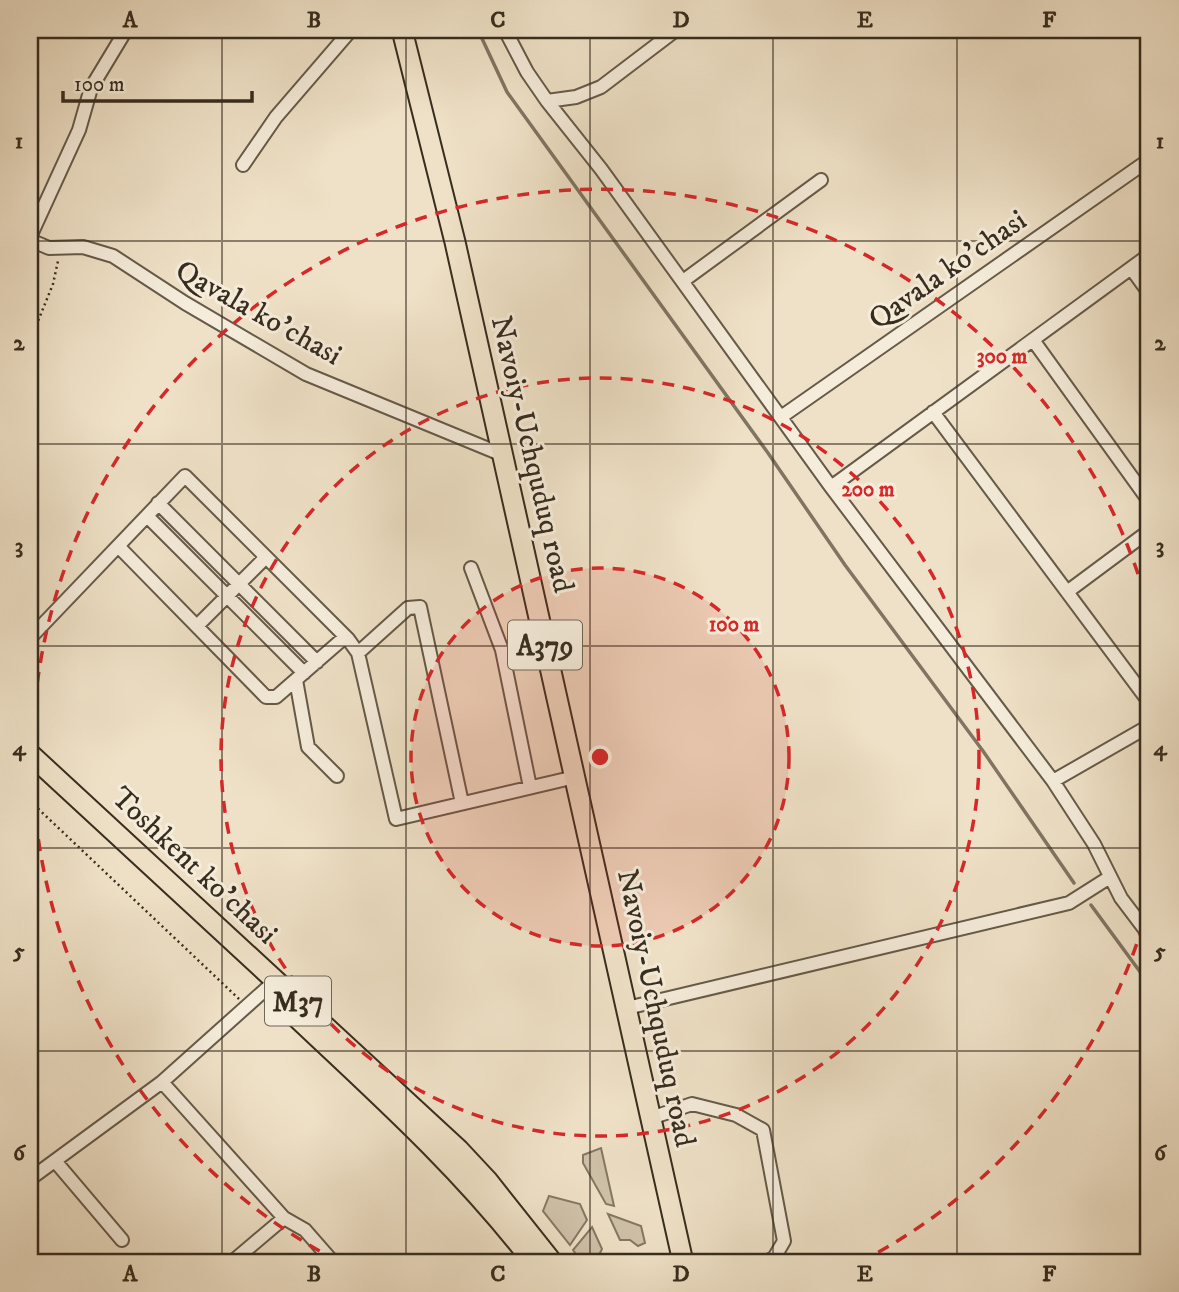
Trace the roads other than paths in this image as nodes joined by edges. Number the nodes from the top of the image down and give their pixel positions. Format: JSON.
{"nodes":[{"id":1,"x":126,"y":30,"type":"edge"},
{"id":2,"x":351,"y":30,"type":"edge"},
{"id":3,"x":402,"y":30,"type":"edge"},
{"id":4,"x":505,"y":30,"type":"edge"},
{"id":5,"x":676,"y":30,"type":"edge"},
{"id":6,"x":547,"y":101,"type":"junction"},
{"id":7,"x":1143,"y":164,"type":"dead end"},
{"id":8,"x":243,"y":165,"type":"dead end"},
{"id":9,"x":821,"y":180,"type":"dead end"},
{"id":10,"x":30,"y":238,"type":"edge"},
{"id":11,"x":1149,"y":256,"type":"edge"},
{"id":12,"x":1131,"y":268,"type":"junction"},
{"id":13,"x":683,"y":281,"type":"junction"},
{"id":14,"x":1149,"y":293,"type":"edge"},
{"id":15,"x":1033,"y":340,"type":"junction"},
{"id":16,"x":933,"y":412,"type":"junction"},
{"id":17,"x":781,"y":417,"type":"junction"},
{"id":18,"x":503,"y":455,"type":"junction"},
{"id":19,"x":831,"y":486,"type":"junction"},
{"id":20,"x":1149,"y":501,"type":"edge"},
{"id":21,"x":158,"y":503,"type":"junction"},
{"id":22,"x":147,"y":516,"type":"junction"},
{"id":23,"x":1149,"y":531,"type":"edge"},
{"id":24,"x":118,"y":546,"type":"junction"},
{"id":25,"x":266,"y":557,"type":"junction"},
{"id":26,"x":471,"y":568,"type":"dead end"},
{"id":27,"x":239,"y":584,"type":"junction"},
{"id":28,"x":1067,"y":592,"type":"junction"},
{"id":29,"x":227,"y":596,"type":"junction"},
{"id":30,"x":197,"y":626,"type":"junction"},
{"id":31,"x":345,"y":637,"type":"junction"},
{"id":32,"x":30,"y":638,"type":"edge"},
{"id":33,"x":358,"y":653,"type":"junction"},
{"id":34,"x":317,"y":662,"type":"junction"},
{"id":35,"x":300,"y":676,"type":"junction"},
{"id":36,"x":1149,"y":702,"type":"edge"},
{"id":37,"x":1149,"y":726,"type":"edge"},
{"id":38,"x":30,"y":754,"type":"edge"},
{"id":39,"x":30,"y":773,"type":"edge"},
{"id":40,"x":337,"y":776,"type":"dead end"},
{"id":41,"x":575,"y":777,"type":"junction"},
{"id":42,"x":1053,"y":781,"type":"junction"},
{"id":43,"x":530,"y":787,"type":"junction"},
{"id":44,"x":462,"y":803,"type":"junction"},
{"id":45,"x":1110,"y":877,"type":"junction"},
{"id":46,"x":1149,"y":935,"type":"edge"},
{"id":47,"x":271,"y":985,"type":"junction"},
{"id":48,"x":627,"y":1008,"type":"junction"},
{"id":49,"x":162,"y":1083,"type":"junction"},
{"id":50,"x":651,"y":1118,"type":"junction"},
{"id":51,"x":55,"y":1161,"type":"junction"},
{"id":52,"x":30,"y":1179,"type":"edge"},
{"id":53,"x":285,"y":1218,"type":"junction"},
{"id":54,"x":122,"y":1240,"type":"dead end"},
{"id":55,"x":232,"y":1262,"type":"edge"},
{"id":56,"x":333,"y":1262,"type":"edge"},
{"id":57,"x":533,"y":1262,"type":"edge"},
{"id":58,"x":552,"y":1262,"type":"edge"},
{"id":59,"x":683,"y":1262,"type":"edge"},
{"id":60,"x":766,"y":1262,"type":"edge"}],
"edges":[{"from":1,"to":10,"type":"street","name":"Qavala ko'chasi"},
{"from":2,"to":8,"type":"street"},
{"from":3,"to":18,"type":"highway","name":"Navoiy-Uchquduq road","number":"A379"},
{"from":4,"to":6,"type":"street"},
{"from":5,"to":6,"type":"street"},
{"from":6,"to":13,"type":"street"},
{"from":7,"to":17,"type":"street","name":"Qavala ko'chasi"},
{"from":9,"to":13,"type":"street"},
{"from":10,"to":18,"type":"street","name":"Qavala ko'chasi"},
{"from":11,"to":12,"type":"street"},
{"from":12,"to":14,"type":"street"},
{"from":12,"to":15,"type":"street"},
{"from":13,"to":17,"type":"street"},
{"from":15,"to":16,"type":"street"},
{"from":15,"to":20,"type":"street"},
{"from":16,"to":19,"type":"street"},
{"from":16,"to":28,"type":"street"},
{"from":17,"to":19,"type":"street"},
{"from":18,"to":41,"type":"highway","name":"Navoiy-Uchquduq road","number":"A379"},
{"from":19,"to":42,"type":"street"},
{"from":21,"to":22,"type":"street"},
{"from":21,"to":25,"type":"street"},
{"from":21,"to":27,"type":"street"},
{"from":22,"to":24,"type":"street"},
{"from":22,"to":29,"type":"street"},
{"from":23,"to":28,"type":"street"},
{"from":24,"to":30,"type":"street"},
{"from":24,"to":32,"type":"street"},
{"from":25,"to":27,"type":"street"},
{"from":25,"to":31,"type":"street"},
{"from":26,"to":43,"type":"street"},
{"from":27,"to":29,"type":"street"},
{"from":27,"to":34,"type":"street"},
{"from":28,"to":36,"type":"street"},
{"from":29,"to":30,"type":"street"},
{"from":29,"to":35,"type":"street"},
{"from":30,"to":35,"type":"street"},
{"from":31,"to":33,"type":"street"},
{"from":31,"to":34,"type":"street"},
{"from":33,"to":44,"type":"street"},
{"from":33,"to":44,"type":"street"},
{"from":34,"to":35,"type":"street"},
{"from":35,"to":40,"type":"street"},
{"from":37,"to":42,"type":"street"},
{"from":38,"to":47,"type":"highway","name":"Toshkent ko'chasi","number":"M37"},
{"from":39,"to":47,"type":"highway","name":"Toshkent ko'chasi","number":"M37"},
{"from":41,"to":43,"type":"street"},
{"from":41,"to":48,"type":"highway","name":"Navoiy-Uchquduq road","number":"A379"},
{"from":42,"to":45,"type":"street"},
{"from":43,"to":44,"type":"street"},
{"from":45,"to":46,"type":"street"},
{"from":45,"to":48,"type":"street"},
{"from":47,"to":49,"type":"street"},
{"from":47,"to":57,"type":"highway","name":"Toshkent ko'chasi","number":"M37"},
{"from":47,"to":58,"type":"highway","name":"Toshkent ko'chasi","number":"M37"},
{"from":48,"to":50,"type":"highway","name":"Navoiy-Uchquduq road","number":"A379"},
{"from":49,"to":51,"type":"street"},
{"from":49,"to":53,"type":"street"},
{"from":50,"to":59,"type":"highway","name":"Navoiy-Uchquduq road","number":"A379"},
{"from":50,"to":60,"type":"street"},
{"from":51,"to":52,"type":"street"},
{"from":51,"to":54,"type":"street"},
{"from":53,"to":55,"type":"street"},
{"from":53,"to":56,"type":"street"}]}
